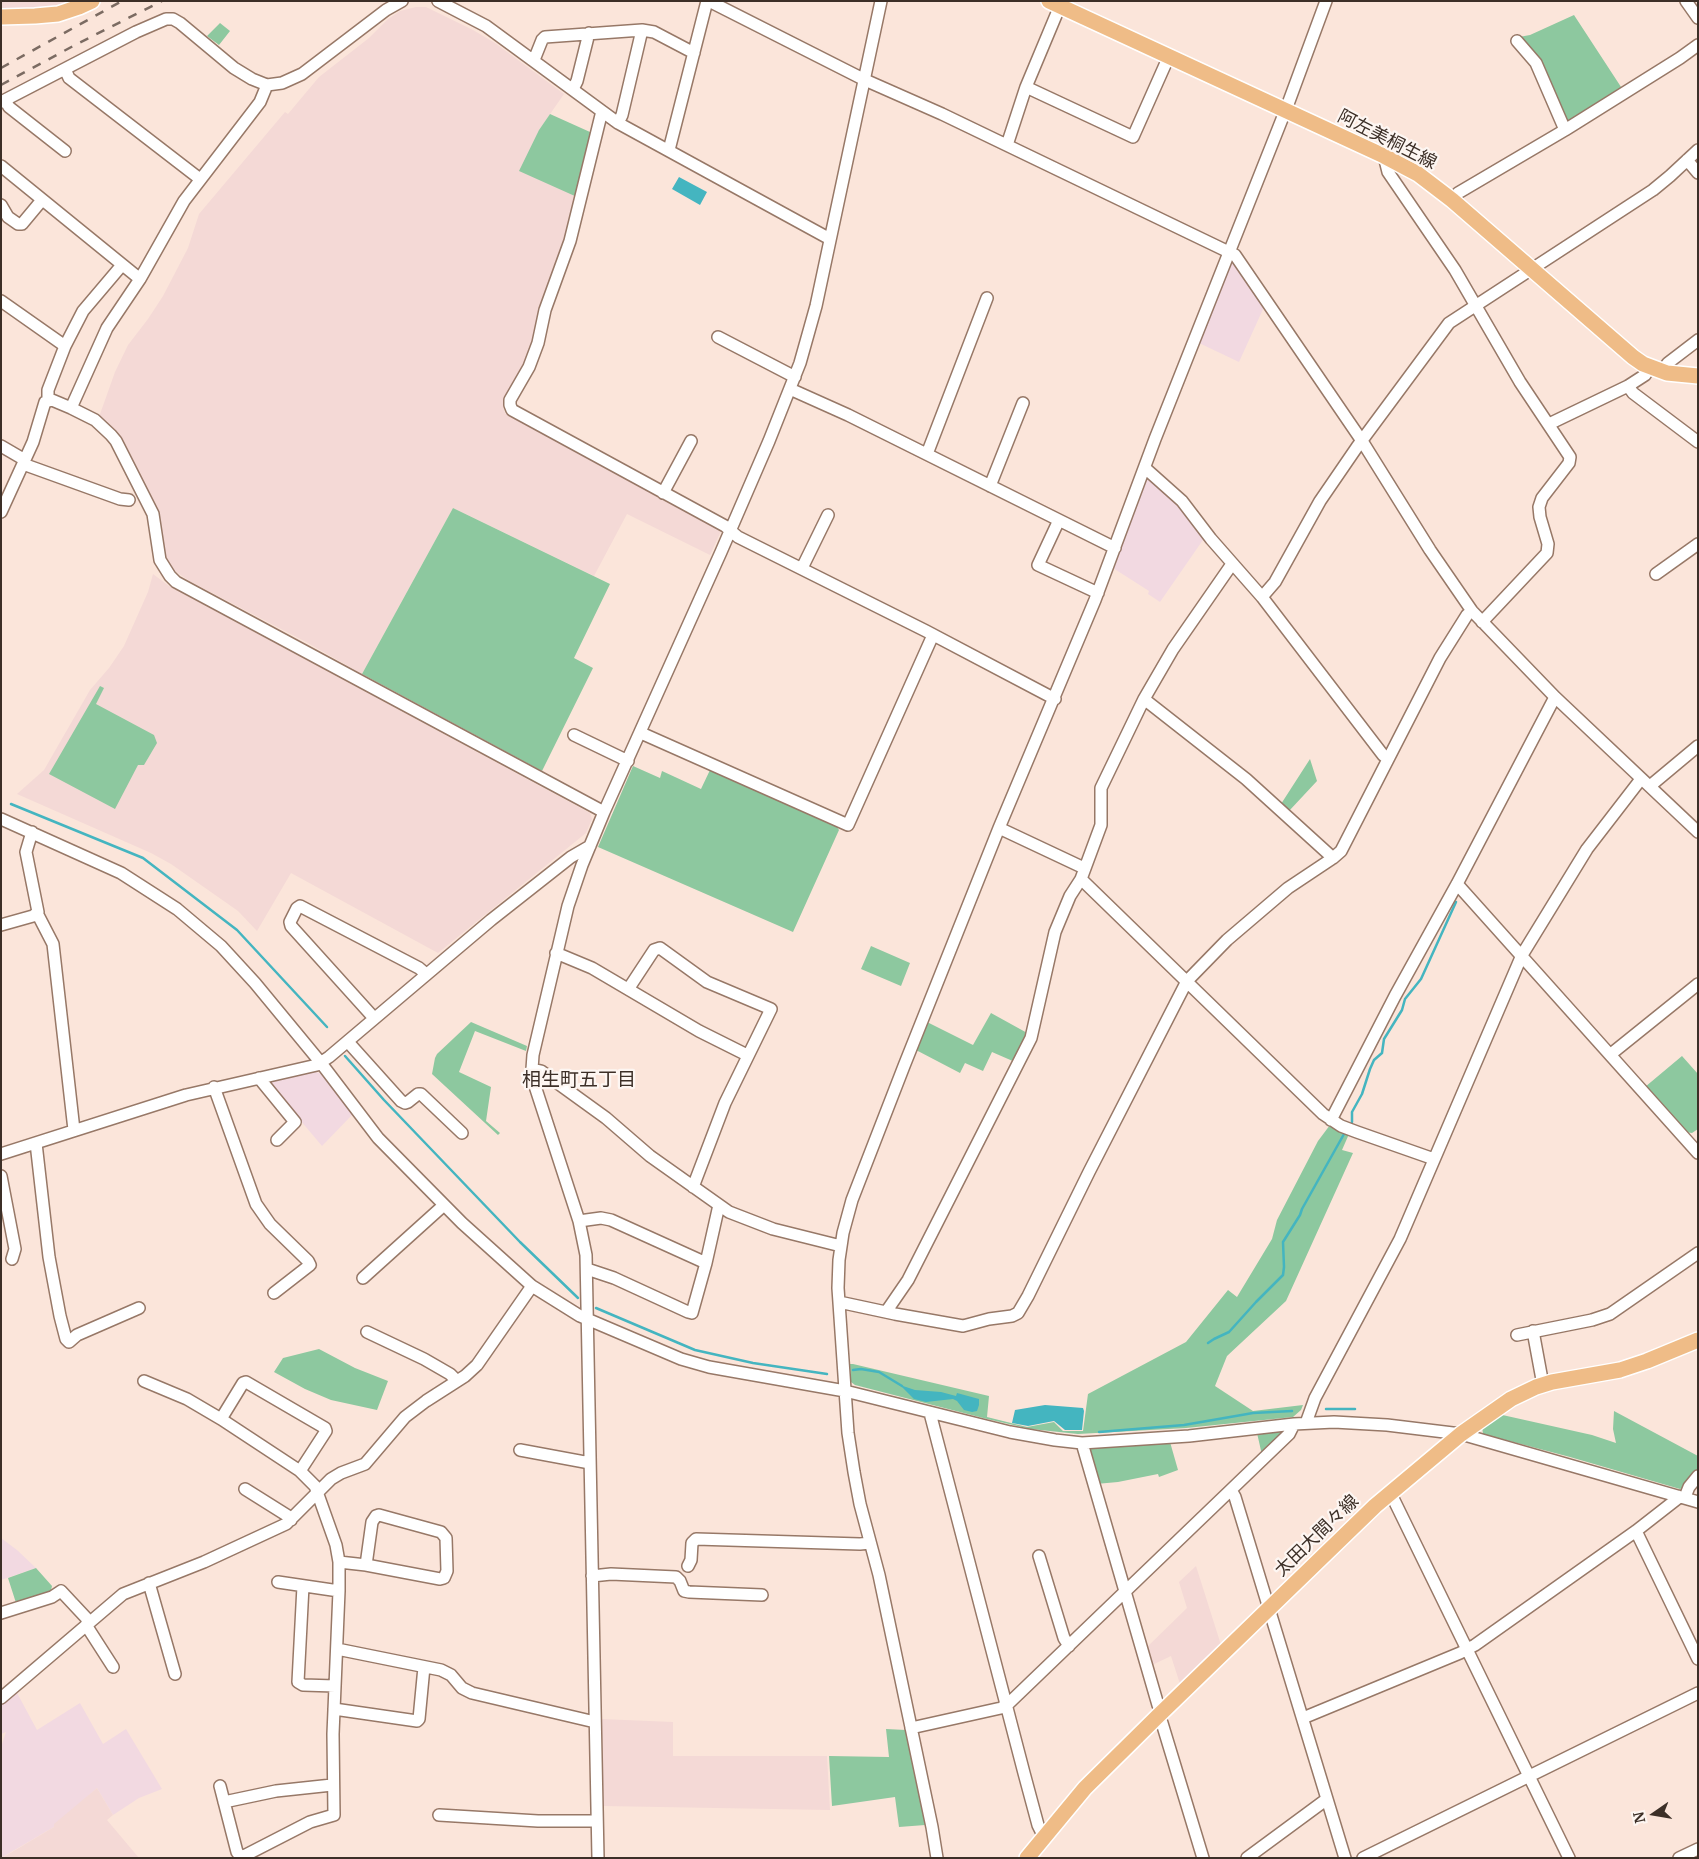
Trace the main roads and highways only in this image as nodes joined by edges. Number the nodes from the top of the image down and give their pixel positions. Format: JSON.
{"nodes":[{"id":1,"x":92,"y":1,"type":"edge"},
{"id":2,"x":1057,"y":3,"type":"edge"},
{"id":3,"x":1,"y":17,"type":"edge"},
{"id":4,"x":1698,"y":376,"type":"edge"},
{"id":5,"x":1698,"y":1340,"type":"edge"},
{"id":6,"x":1027,"y":1858,"type":"edge"}],
"edges":[{"from":1,"to":3,"type":"main road"},
{"from":2,"to":4,"type":"main road","name":"阿左美桐生線"},
{"from":5,"to":6,"type":"main road","name":"太田大間々線"}]}
